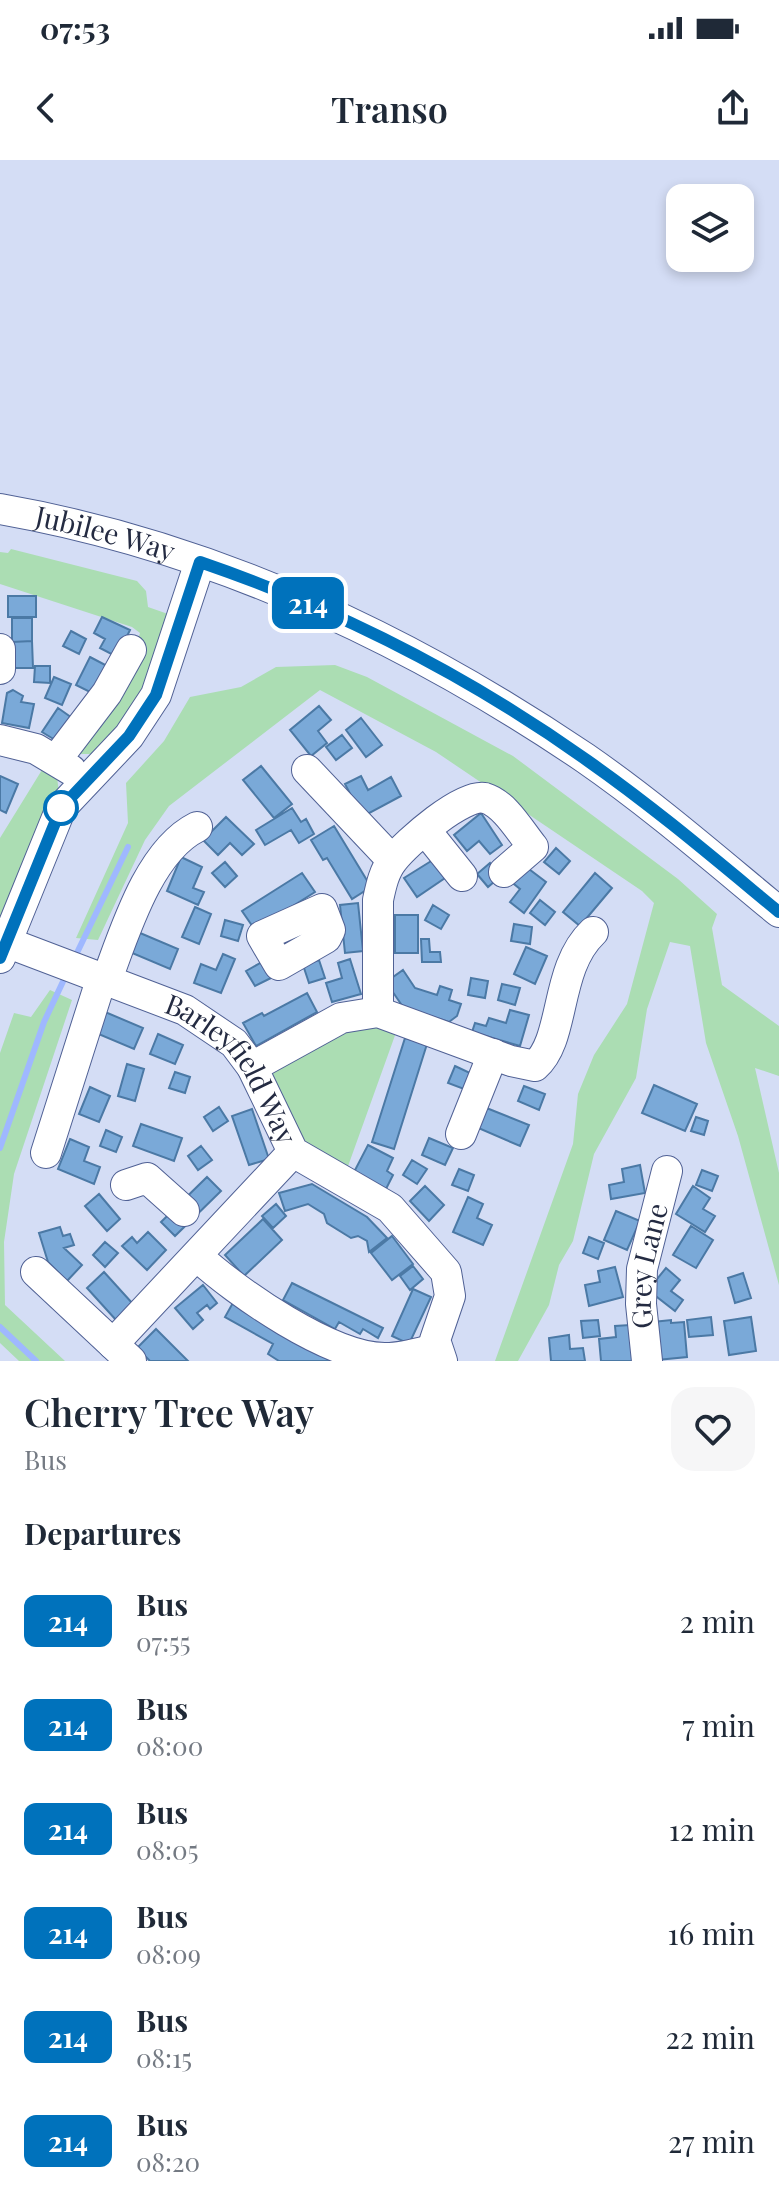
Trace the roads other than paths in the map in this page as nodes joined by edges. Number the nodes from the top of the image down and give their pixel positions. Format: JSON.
{"nodes":[{"id":1,"x":0,"y":509,"type":"edge"},
{"id":2,"x":200,"y":562,"type":"junction"},
{"id":3,"x":0,"y":649,"type":"edge"},
{"id":4,"x":131,"y":650,"type":"dead end"},
{"id":5,"x":0,"y":669,"type":"edge"},
{"id":6,"x":0,"y":740,"type":"edge"},
{"id":7,"x":56,"y":760,"type":"junction"},
{"id":8,"x":307,"y":770,"type":"dead end"},
{"id":9,"x":84,"y":780,"type":"junction"},
{"id":10,"x":426,"y":831,"type":"junction"},
{"id":11,"x":193,"y":838,"type":"dead end"},
{"id":12,"x":392,"y":860,"type":"junction"},
{"id":13,"x":504,"y":872,"type":"dead end"},
{"id":14,"x":462,"y":876,"type":"dead end"},
{"id":15,"x":779,"y":912,"type":"edge"},
{"id":16,"x":377,"y":926,"type":"junction"},
{"id":17,"x":330,"y":930,"type":"dead end"},
{"id":18,"x":593,"y":932,"type":"dead end"},
{"id":19,"x":3,"y":950,"type":"edge"},
{"id":20,"x":98,"y":976,"type":"junction"},
{"id":21,"x":378,"y":1012,"type":"junction"},
{"id":22,"x":493,"y":1054,"type":"junction"},
{"id":23,"x":252,"y":1067,"type":"junction"},
{"id":24,"x":461,"y":1134,"type":"dead end"},
{"id":25,"x":293,"y":1152,"type":"junction"},
{"id":26,"x":46,"y":1153,"type":"dead end"},
{"id":27,"x":667,"y":1171,"type":"dead end"},
{"id":28,"x":126,"y":1185,"type":"dead end"},
{"id":29,"x":198,"y":1232,"type":"junction"},
{"id":30,"x":36,"y":1272,"type":"dead end"},
{"id":31,"x":122,"y":1353,"type":"edge"},
{"id":32,"x":439,"y":1355,"type":"edge"},
{"id":33,"x":647,"y":1361,"type":"edge"}],
"edges":[{"from":1,"to":2,"type":"street","name":"Jubilee Way"},
{"from":2,"to":9,"type":"street"},
{"from":2,"to":15,"type":"street","name":"Jubilee Way"},
{"from":3,"to":5,"type":"street"},
{"from":4,"to":7,"type":"street"},
{"from":6,"to":7,"type":"street"},
{"from":7,"to":9,"type":"street"},
{"from":8,"to":12,"type":"street"},
{"from":9,"to":19,"type":"street"},
{"from":10,"to":12,"type":"street"},
{"from":10,"to":13,"type":"street"},
{"from":10,"to":14,"type":"street"},
{"from":11,"to":20,"type":"street"},
{"from":12,"to":16,"type":"street"},
{"from":16,"to":17,"type":"street"},
{"from":16,"to":21,"type":"street"},
{"from":18,"to":22,"type":"street"},
{"from":19,"to":20,"type":"street","name":"Barleyfield Way"},
{"from":20,"to":23,"type":"street","name":"Barleyfield Way"},
{"from":20,"to":26,"type":"street"},
{"from":21,"to":22,"type":"street"},
{"from":21,"to":23,"type":"street"},
{"from":22,"to":24,"type":"street"},
{"from":23,"to":25,"type":"street","name":"Barleyfield Way"},
{"from":25,"to":29,"type":"street"},
{"from":25,"to":32,"type":"street","name":"Barleyfield Way"},
{"from":27,"to":33,"type":"street","name":"Grey Lane"},
{"from":28,"to":29,"type":"street"},
{"from":29,"to":31,"type":"street"},
{"from":29,"to":32,"type":"street"},
{"from":30,"to":31,"type":"street"}]}
